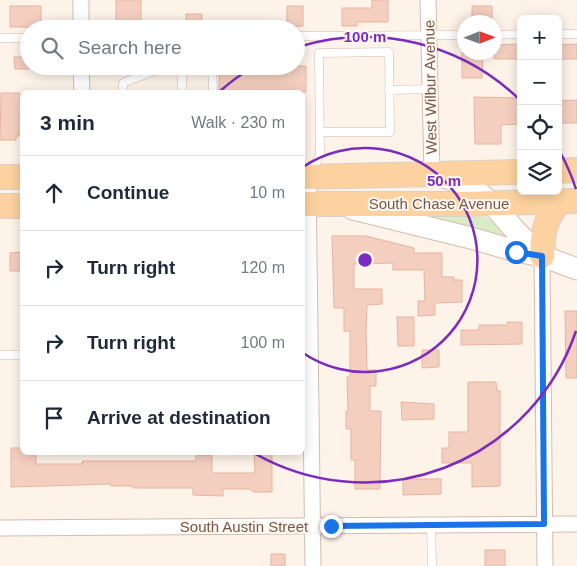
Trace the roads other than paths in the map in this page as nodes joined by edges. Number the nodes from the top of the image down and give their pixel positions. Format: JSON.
{"nodes":[{"id":1,"x":80,"y":0,"type":"edge"},
{"id":2,"x":428,"y":0,"type":"edge"},
{"id":3,"x":81,"y":20,"type":"edge"},
{"id":4,"x":517,"y":34,"type":"edge"},
{"id":5,"x":562,"y":34,"type":"edge"},
{"id":6,"x":577,"y":34,"type":"edge"},
{"id":7,"x":429,"y":35,"type":"junction"},
{"id":8,"x":457,"y":35,"type":"edge"},
{"id":9,"x":502,"y":35,"type":"edge"},
{"id":10,"x":305,"y":36,"type":"edge"},
{"id":11,"x":0,"y":38,"type":"edge"},
{"id":12,"x":20,"y":38,"type":"edge"},
{"id":13,"x":82,"y":75,"type":"edge"},
{"id":14,"x":143,"y":75,"type":"edge"},
{"id":15,"x":182,"y":75,"type":"edge"},
{"id":16,"x":212,"y":75,"type":"edge"},
{"id":17,"x":182,"y":87,"type":"dead end"},
{"id":18,"x":430,"y":89,"type":"junction"},
{"id":19,"x":82,"y":90,"type":"edge"},
{"id":20,"x":124,"y":90,"type":"edge"},
{"id":21,"x":213,"y":90,"type":"edge"},
{"id":22,"x":389,"y":90,"type":"junction"},
{"id":23,"x":320,"y":132,"type":"junction"},
{"id":24,"x":577,"y":170,"type":"edge"},
{"id":25,"x":562,"y":171,"type":"edge"},
{"id":26,"x":517,"y":172,"type":"edge"},
{"id":27,"x":432,"y":174,"type":"junction"},
{"id":28,"x":20,"y":176,"type":"edge"},
{"id":29,"x":0,"y":177,"type":"edge"},
{"id":30,"x":305,"y":177,"type":"edge"},
{"id":31,"x":569,"y":201,"type":"edge"},
{"id":32,"x":492,"y":203,"type":"junction"},
{"id":33,"x":314,"y":204,"type":"edge"},
{"id":34,"x":0,"y":206,"type":"edge"},
{"id":35,"x":20,"y":206,"type":"edge"},
{"id":36,"x":542,"y":256,"type":"junction"},
{"id":37,"x":577,"y":269,"type":"edge"},
{"id":38,"x":307,"y":352,"type":"edge"},
{"id":39,"x":0,"y":355,"type":"edge"},
{"id":40,"x":20,"y":355,"type":"edge"},
{"id":41,"x":544,"y":524,"type":"junction"},
{"id":42,"x":577,"y":524,"type":"edge"},
{"id":43,"x":431,"y":525,"type":"junction"},
{"id":44,"x":313,"y":526,"type":"junction"},
{"id":45,"x":0,"y":528,"type":"edge"},
{"id":46,"x":313,"y":566,"type":"edge"},
{"id":47,"x":432,"y":566,"type":"edge"},
{"id":48,"x":545,"y":566,"type":"edge"}],
"edges":[{"from":1,"to":3,"type":"street"},
{"from":2,"to":7,"type":"street","name":"West Wilbur Avenue"},
{"from":4,"to":9,"type":"lane"},
{"from":5,"to":6,"type":"lane"},
{"from":7,"to":8,"type":"lane"},
{"from":7,"to":10,"type":"lane"},
{"from":7,"to":18,"type":"street","name":"West Wilbur Avenue"},
{"from":11,"to":12,"type":"lane"},
{"from":13,"to":19,"type":"street"},
{"from":14,"to":20,"type":"lane"},
{"from":15,"to":17,"type":"lane"},
{"from":16,"to":21,"type":"lane"},
{"from":18,"to":22,"type":"lane"},
{"from":18,"to":27,"type":"street","name":"West Wilbur Avenue"},
{"from":22,"to":23,"type":"lane"},
{"from":22,"to":23,"type":"lane"},
{"from":23,"to":30,"type":"lane"},
{"from":24,"to":25,"type":"main road"},
{"from":26,"to":27,"type":"main road","name":"South Chase Avenue"},
{"from":27,"to":30,"type":"main road","name":"South Chase Avenue"},
{"from":27,"to":32,"type":"street"},
{"from":28,"to":29,"type":"main road"},
{"from":30,"to":33,"type":"street"},
{"from":31,"to":32,"type":"main road","name":"South Chase Avenue"},
{"from":31,"to":36,"type":"main road"},
{"from":32,"to":33,"type":"main road","name":"South Chase Avenue"},
{"from":32,"to":36,"type":"street"},
{"from":33,"to":36,"type":"street"},
{"from":33,"to":38,"type":"street"},
{"from":34,"to":35,"type":"main road"},
{"from":36,"to":37,"type":"street"},
{"from":36,"to":41,"type":"street"},
{"from":38,"to":44,"type":"street"},
{"from":39,"to":40,"type":"lane"},
{"from":41,"to":42,"type":"street","name":"South Austin Street"},
{"from":41,"to":43,"type":"street","name":"South Austin Street"},
{"from":41,"to":48,"type":"street"},
{"from":43,"to":44,"type":"street","name":"South Austin Street"},
{"from":43,"to":47,"type":"lane"},
{"from":44,"to":45,"type":"street","name":"South Austin Street"},
{"from":44,"to":46,"type":"street"}]}
